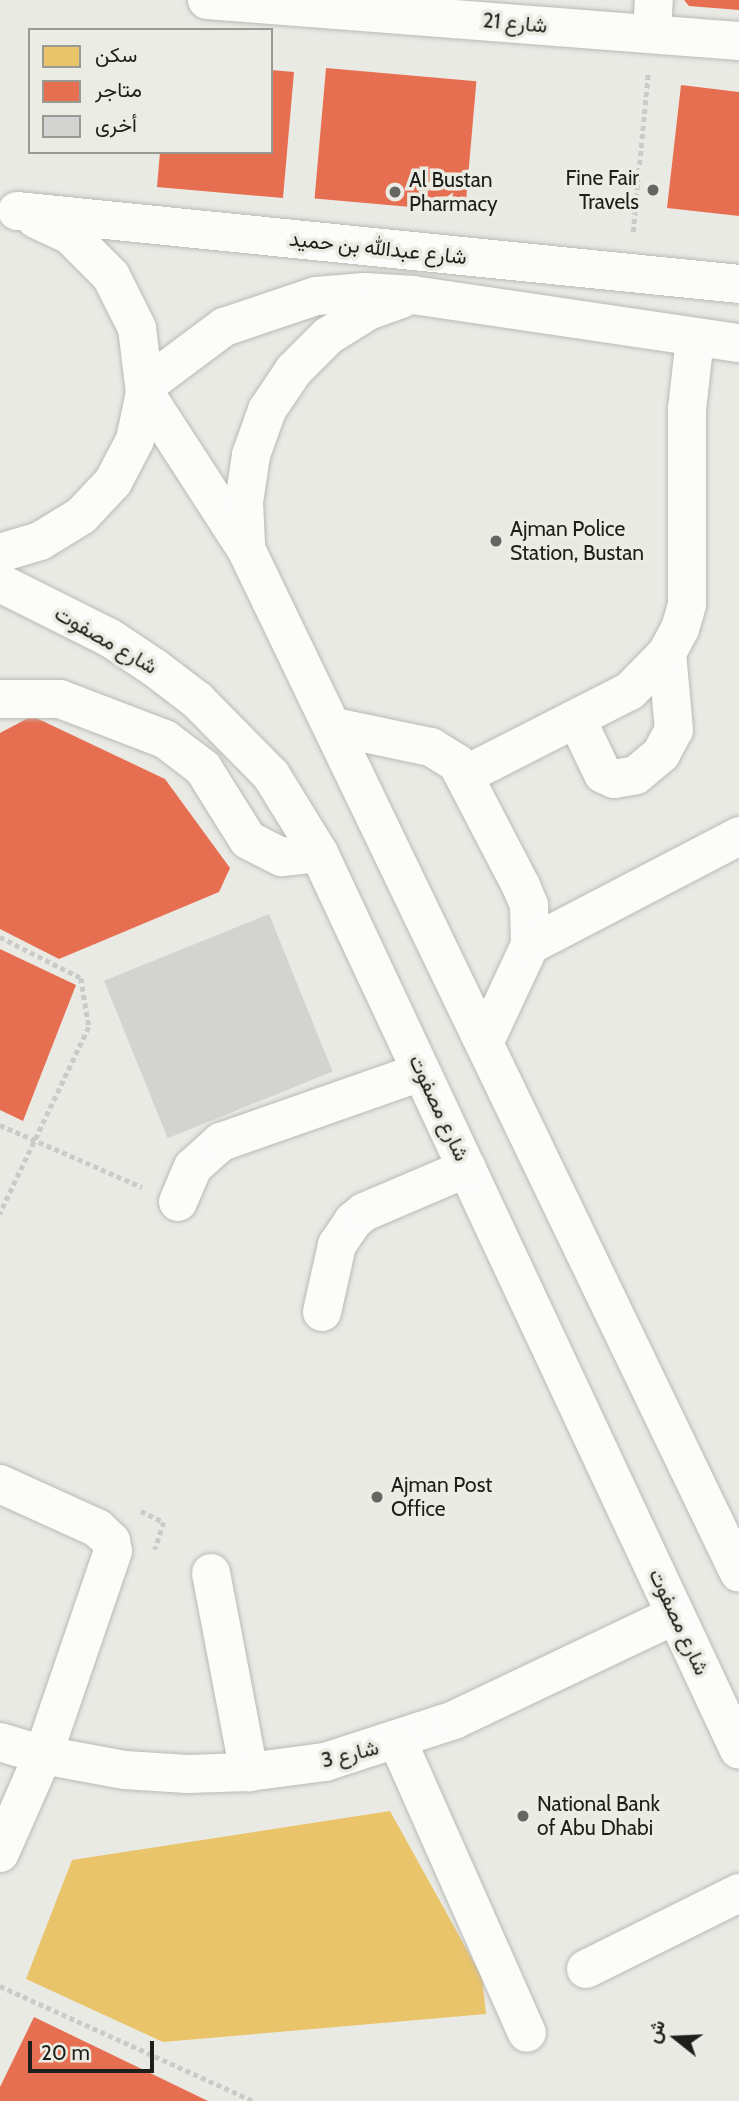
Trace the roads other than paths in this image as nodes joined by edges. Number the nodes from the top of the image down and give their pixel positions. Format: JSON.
{"nodes":[{"id":1,"x":207,"y":0,"type":"edge"},
{"id":2,"x":421,"y":8,"type":"edge"},
{"id":3,"x":653,"y":17,"type":"edge"},
{"id":4,"x":739,"y":41,"type":"edge"},
{"id":5,"x":9,"y":209,"type":"edge"},
{"id":6,"x":739,"y":284,"type":"edge"},
{"id":7,"x":413,"y":295,"type":"junction"},
{"id":8,"x":695,"y":339,"type":"junction"},
{"id":9,"x":739,"y":343,"type":"edge"},
{"id":10,"x":145,"y":390,"type":"junction"},
{"id":11,"x":246,"y":550,"type":"junction"},
{"id":12,"x":0,"y":553,"type":"edge"},
{"id":13,"x":0,"y":583,"type":"edge"},
{"id":14,"x":667,"y":653,"type":"junction"},
{"id":15,"x":0,"y":699,"type":"edge"},
{"id":16,"x":577,"y":720,"type":"junction"},
{"id":17,"x":335,"y":727,"type":"junction"},
{"id":18,"x":467,"y":774,"type":"junction"},
{"id":19,"x":739,"y":836,"type":"edge"},
{"id":20,"x":319,"y":853,"type":"junction"},
{"id":21,"x":530,"y":945,"type":"junction"},
{"id":22,"x":485,"y":1041,"type":"junction"},
{"id":23,"x":421,"y":1072,"type":"junction"},
{"id":24,"x":467,"y":1168,"type":"junction"},
{"id":25,"x":178,"y":1202,"type":"road end"},
{"id":26,"x":322,"y":1312,"type":"dead end"},
{"id":27,"x":0,"y":1485,"type":"edge"},
{"id":28,"x":211,"y":1573,"type":"dead end"},
{"id":29,"x":739,"y":1573,"type":"edge"},
{"id":30,"x":675,"y":1615,"type":"junction"},
{"id":31,"x":0,"y":1742,"type":"edge"},
{"id":32,"x":398,"y":1742,"type":"junction"},
{"id":33,"x":739,"y":1750,"type":"edge"},
{"id":34,"x":43,"y":1755,"type":"junction"},
{"id":35,"x":250,"y":1772,"type":"junction"},
{"id":36,"x":0,"y":1853,"type":"edge"},
{"id":37,"x":739,"y":1894,"type":"edge"},
{"id":38,"x":586,"y":1969,"type":"dead end"},
{"id":39,"x":527,"y":2033,"type":"dead end"}],
"edges":[{"from":1,"to":2,"type":"street","name":"شارع 21"},
{"from":2,"to":3,"type":"street","name":"شارع 21"},
{"from":3,"to":4,"type":"street","name":"شارع 21"},
{"from":5,"to":6,"type":"street","name":"شارع عبدالله بن حميد"},
{"from":5,"to":10,"type":"street"},
{"from":7,"to":8,"type":"street","name":"شارع عبدالله بن حميد"},
{"from":7,"to":10,"type":"street","name":"شارع عبدالله بن حميد"},
{"from":7,"to":11,"type":"street"},
{"from":8,"to":9,"type":"street","name":"شارع عبدالله بن حميد"},
{"from":8,"to":14,"type":"street"},
{"from":10,"to":11,"type":"street"},
{"from":10,"to":12,"type":"street"},
{"from":11,"to":17,"type":"street"},
{"from":13,"to":20,"type":"street","name":"شارع مصفوت"},
{"from":14,"to":16,"type":"street"},
{"from":14,"to":16,"type":"street"},
{"from":15,"to":20,"type":"street"},
{"from":16,"to":18,"type":"street"},
{"from":17,"to":18,"type":"street"},
{"from":17,"to":22,"type":"street"},
{"from":18,"to":21,"type":"street"},
{"from":19,"to":21,"type":"street"},
{"from":20,"to":23,"type":"street","name":"شارع مصفوت"},
{"from":21,"to":22,"type":"street"},
{"from":22,"to":29,"type":"street"},
{"from":23,"to":24,"type":"street","name":"شارع مصفوت"},
{"from":23,"to":25,"type":"street"},
{"from":24,"to":26,"type":"street"},
{"from":24,"to":30,"type":"street","name":"شارع مصفوت"},
{"from":27,"to":34,"type":"street"},
{"from":28,"to":35,"type":"street"},
{"from":30,"to":32,"type":"street","name":"شارع 3"},
{"from":30,"to":33,"type":"street","name":"شارع مصفوت"},
{"from":31,"to":34,"type":"street","name":"شارع 3"},
{"from":32,"to":35,"type":"street","name":"شارع 3"},
{"from":32,"to":39,"type":"street"},
{"from":34,"to":35,"type":"street","name":"شارع 3"},
{"from":34,"to":36,"type":"street"},
{"from":37,"to":38,"type":"street"}]}
